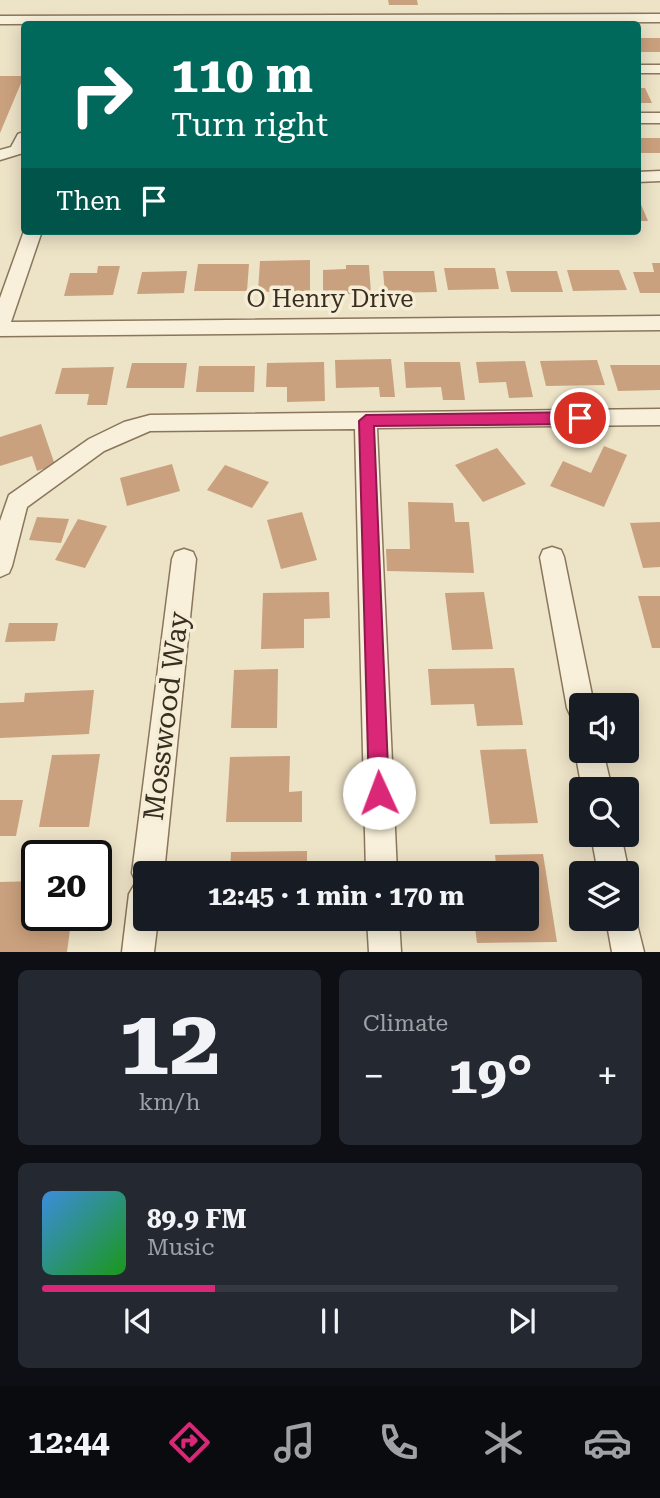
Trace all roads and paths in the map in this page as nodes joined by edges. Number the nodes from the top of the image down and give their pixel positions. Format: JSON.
{"nodes":[{"id":1,"x":660,"y":18,"type":"edge"},
{"id":2,"x":0,"y":20,"type":"edge"},
{"id":3,"x":34,"y":21,"type":"edge"},
{"id":4,"x":245,"y":21,"type":"edge"},
{"id":5,"x":641,"y":69,"type":"edge"},
{"id":6,"x":660,"y":69,"type":"edge"},
{"id":7,"x":641,"y":118,"type":"edge"},
{"id":8,"x":660,"y":118,"type":"edge"},
{"id":9,"x":21,"y":143,"type":"edge"},
{"id":10,"x":0,"y":155,"type":"edge"},
{"id":11,"x":660,"y":176,"type":"edge"},
{"id":12,"x":641,"y":177,"type":"edge"},
{"id":13,"x":32,"y":235,"type":"edge"},
{"id":14,"x":660,"y":323,"type":"edge"},
{"id":15,"x":0,"y":327,"type":"edge"},
{"id":16,"x":660,"y":417,"type":"edge"},
{"id":17,"x":366,"y":421,"type":"junction"},
{"id":18,"x":8,"y":502,"type":"edge"},
{"id":19,"x":552,"y":557,"type":"dead end"},
{"id":20,"x":184,"y":559,"type":"dead end"},
{"id":21,"x":0,"y":566,"type":"edge"},
{"id":22,"x":578,"y":693,"type":"edge"},
{"id":23,"x":149,"y":861,"type":"edge"},
{"id":24,"x":382,"y":861,"type":"edge"},
{"id":25,"x":141,"y":931,"type":"edge"},
{"id":26,"x":383,"y":931,"type":"edge"},
{"id":27,"x":624,"y":931,"type":"edge"},
{"id":28,"x":138,"y":952,"type":"edge"},
{"id":29,"x":384,"y":952,"type":"edge"},
{"id":30,"x":628,"y":952,"type":"edge"}],
"edges":[{"from":1,"to":4,"type":"street"},
{"from":2,"to":3,"type":"street"},
{"from":5,"to":6,"type":"street"},
{"from":7,"to":8,"type":"street"},
{"from":9,"to":10,"type":"street"},
{"from":11,"to":12,"type":"street"},
{"from":13,"to":15,"type":"street"},
{"from":14,"to":15,"type":"street","name":"O Henry Drive"},
{"from":16,"to":17,"type":"street"},
{"from":17,"to":18,"type":"street"},
{"from":17,"to":24,"type":"street"},
{"from":18,"to":21,"type":"street"},
{"from":19,"to":22,"type":"street"},
{"from":20,"to":23,"type":"street","name":"Mosswood Way"},
{"from":25,"to":28,"type":"street"},
{"from":26,"to":29,"type":"street"},
{"from":27,"to":30,"type":"street"}]}
